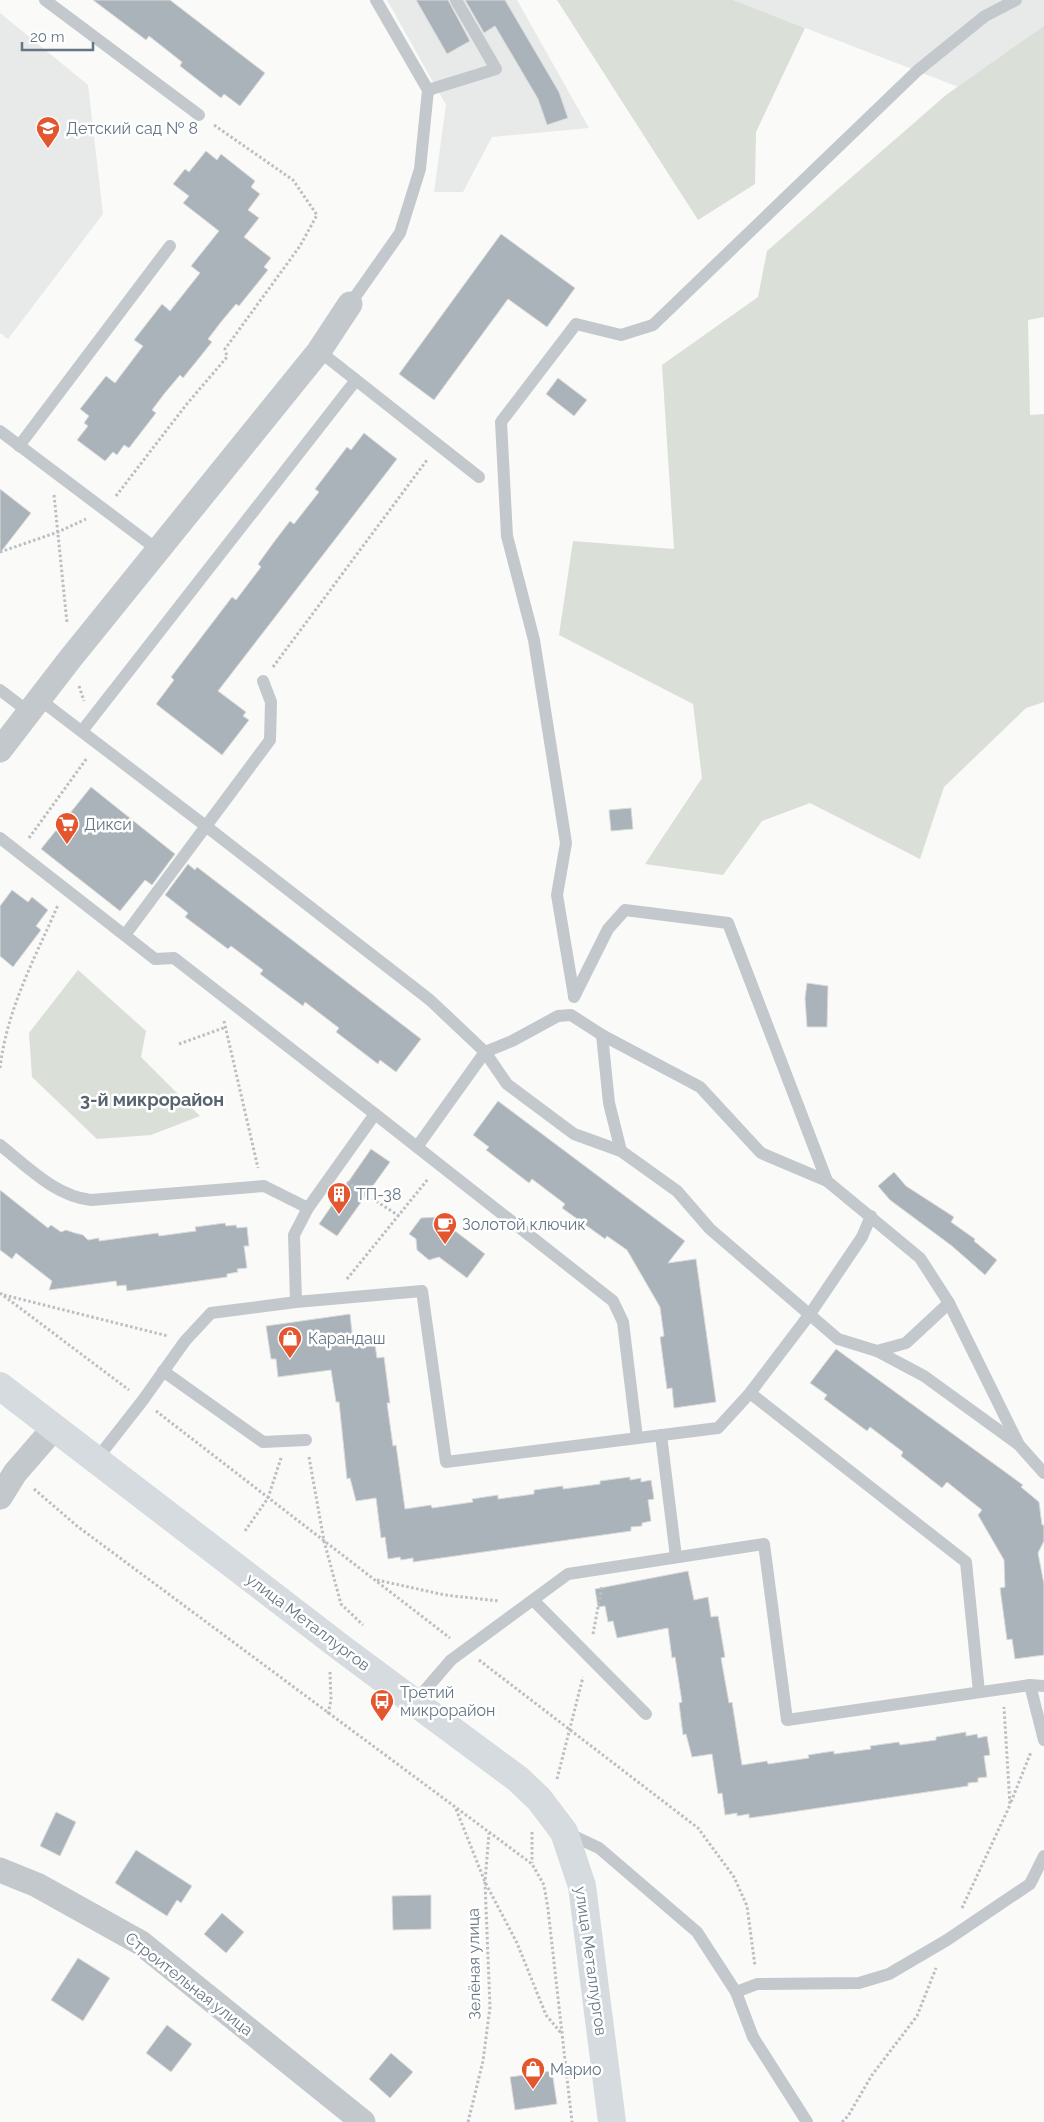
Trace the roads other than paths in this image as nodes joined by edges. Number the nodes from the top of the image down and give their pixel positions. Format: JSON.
{"nodes":[{"id":1,"x":46,"y":0,"type":"edge"},
{"id":2,"x":376,"y":0,"type":"edge"},
{"id":3,"x":456,"y":0,"type":"edge"},
{"id":4,"x":1016,"y":0,"type":"edge"},
{"id":5,"x":428,"y":90,"type":"junction"},
{"id":6,"x":199,"y":115,"type":"road end"},
{"id":7,"x":170,"y":246,"type":"dead end"},
{"id":8,"x":350,"y":304,"type":"joint"},
{"id":9,"x":319,"y":351,"type":"junction"},
{"id":10,"x":356,"y":380,"type":"junction"},
{"id":11,"x":0,"y":431,"type":"edge"},
{"id":12,"x":18,"y":446,"type":"junction"},
{"id":13,"x":479,"y":478,"type":"dead end"},
{"id":14,"x":158,"y":550,"type":"junction"},
{"id":15,"x":263,"y":680,"type":"road end"},
{"id":16,"x":0,"y":690,"type":"edge"},
{"id":17,"x":34,"y":706,"type":"junction"},
{"id":18,"x":82,"y":731,"type":"junction"},
{"id":19,"x":0,"y":750,"type":"edge"},
{"id":20,"x":207,"y":826,"type":"junction"},
{"id":21,"x":1,"y":841,"type":"edge"},
{"id":22,"x":125,"y":935,"type":"junction"},
{"id":23,"x":574,"y":996,"type":"junction"},
{"id":24,"x":571,"y":1014,"type":"junction"},
{"id":25,"x":602,"y":1035,"type":"junction"},
{"id":26,"x":485,"y":1052,"type":"junction"},
{"id":27,"x":375,"y":1114,"type":"junction"},
{"id":28,"x":0,"y":1145,"type":"edge"},
{"id":29,"x":417,"y":1147,"type":"junction"},
{"id":30,"x":621,"y":1151,"type":"junction"},
{"id":31,"x":827,"y":1181,"type":"junction"},
{"id":32,"x":308,"y":1208,"type":"junction"},
{"id":33,"x":870,"y":1216,"type":"junction"},
{"id":34,"x":296,"y":1302,"type":"junction"},
{"id":35,"x":949,"y":1303,"type":"junction"},
{"id":36,"x":810,"y":1314,"type":"junction"},
{"id":37,"x":877,"y":1351,"type":"junction"},
{"id":38,"x":164,"y":1371,"type":"junction"},
{"id":39,"x":0,"y":1386,"type":"edge"},
{"id":40,"x":750,"y":1393,"type":"junction"},
{"id":41,"x":54,"y":1428,"type":"junction"},
{"id":42,"x":662,"y":1435,"type":"junction"},
{"id":43,"x":637,"y":1438,"type":"junction"},
{"id":44,"x":306,"y":1440,"type":"road end"},
{"id":45,"x":1019,"y":1445,"type":"junction"},
{"id":46,"x":96,"y":1460,"type":"junction"},
{"id":47,"x":1044,"y":1473,"type":"edge"},
{"id":48,"x":0,"y":1497,"type":"edge"},
{"id":49,"x":676,"y":1557,"type":"junction"},
{"id":50,"x":533,"y":1600,"type":"junction"},
{"id":51,"x":1030,"y":1685,"type":"junction"},
{"id":52,"x":1044,"y":1686,"type":"edge"},
{"id":53,"x":979,"y":1692,"type":"junction"},
{"id":54,"x":414,"y":1703,"type":"junction"},
{"id":55,"x":646,"y":1714,"type":"dead end"},
{"id":56,"x":1044,"y":1740,"type":"edge"},
{"id":57,"x":564,"y":1832,"type":"junction"},
{"id":58,"x":1044,"y":1856,"type":"edge"},
{"id":59,"x":0,"y":1870,"type":"edge"},
{"id":60,"x":736,"y":1992,"type":"junction"},
{"id":61,"x":363,"y":2122,"type":"edge"},
{"id":62,"x":612,"y":2122,"type":"edge"},
{"id":63,"x":807,"y":2122,"type":"edge"}],
"edges":[{"from":1,"to":6,"type":"lane"},
{"from":2,"to":5,"type":"lane"},
{"from":3,"to":5,"type":"lane"},
{"from":4,"to":23,"type":"lane"},
{"from":5,"to":8,"type":"lane"},
{"from":7,"to":12,"type":"lane"},
{"from":8,"to":9,"type":"street"},
{"from":9,"to":10,"type":"lane"},
{"from":9,"to":14,"type":"street"},
{"from":10,"to":13,"type":"lane"},
{"from":10,"to":18,"type":"lane"},
{"from":11,"to":12,"type":"lane"},
{"from":12,"to":14,"type":"lane"},
{"from":14,"to":17,"type":"street"},
{"from":15,"to":20,"type":"lane"},
{"from":16,"to":17,"type":"lane"},
{"from":17,"to":18,"type":"lane"},
{"from":17,"to":19,"type":"street"},
{"from":18,"to":20,"type":"lane"},
{"from":20,"to":22,"type":"lane"},
{"from":20,"to":26,"type":"lane"},
{"from":21,"to":22,"type":"lane"},
{"from":22,"to":27,"type":"lane"},
{"from":23,"to":24,"type":"lane"},
{"from":23,"to":31,"type":"lane"},
{"from":24,"to":25,"type":"lane"},
{"from":24,"to":26,"type":"lane"},
{"from":25,"to":30,"type":"lane"},
{"from":25,"to":31,"type":"lane"},
{"from":26,"to":29,"type":"lane"},
{"from":26,"to":30,"type":"lane"},
{"from":27,"to":29,"type":"lane"},
{"from":27,"to":32,"type":"lane"},
{"from":28,"to":32,"type":"lane"},
{"from":29,"to":43,"type":"lane"},
{"from":30,"to":36,"type":"lane"},
{"from":31,"to":33,"type":"lane"},
{"from":32,"to":34,"type":"lane"},
{"from":33,"to":35,"type":"lane"},
{"from":33,"to":36,"type":"lane"},
{"from":34,"to":38,"type":"lane"},
{"from":34,"to":43,"type":"lane"},
{"from":35,"to":37,"type":"lane"},
{"from":35,"to":45,"type":"lane"},
{"from":36,"to":37,"type":"lane"},
{"from":36,"to":40,"type":"lane"},
{"from":37,"to":45,"type":"lane"},
{"from":38,"to":44,"type":"lane"},
{"from":38,"to":46,"type":"lane"},
{"from":39,"to":41,"type":"street","name":"улица Металлургов"},
{"from":40,"to":42,"type":"lane"},
{"from":40,"to":53,"type":"lane"},
{"from":41,"to":46,"type":"street","name":"улица Металлургов"},
{"from":41,"to":48,"type":"street"},
{"from":42,"to":43,"type":"lane"},
{"from":42,"to":49,"type":"lane"},
{"from":45,"to":47,"type":"lane"},
{"from":46,"to":54,"type":"street","name":"улица Металлургов"},
{"from":49,"to":50,"type":"lane"},
{"from":49,"to":53,"type":"lane"},
{"from":50,"to":54,"type":"lane"},
{"from":50,"to":55,"type":"lane"},
{"from":51,"to":52,"type":"lane"},
{"from":51,"to":53,"type":"lane"},
{"from":51,"to":56,"type":"lane"},
{"from":54,"to":57,"type":"street","name":"улица Металлургов"},
{"from":57,"to":60,"type":"lane"},
{"from":57,"to":62,"type":"street","name":"улица Металлургов"},
{"from":58,"to":60,"type":"lane"},
{"from":59,"to":61,"type":"street","name":"Строительная улица"},
{"from":60,"to":63,"type":"lane"}]}
